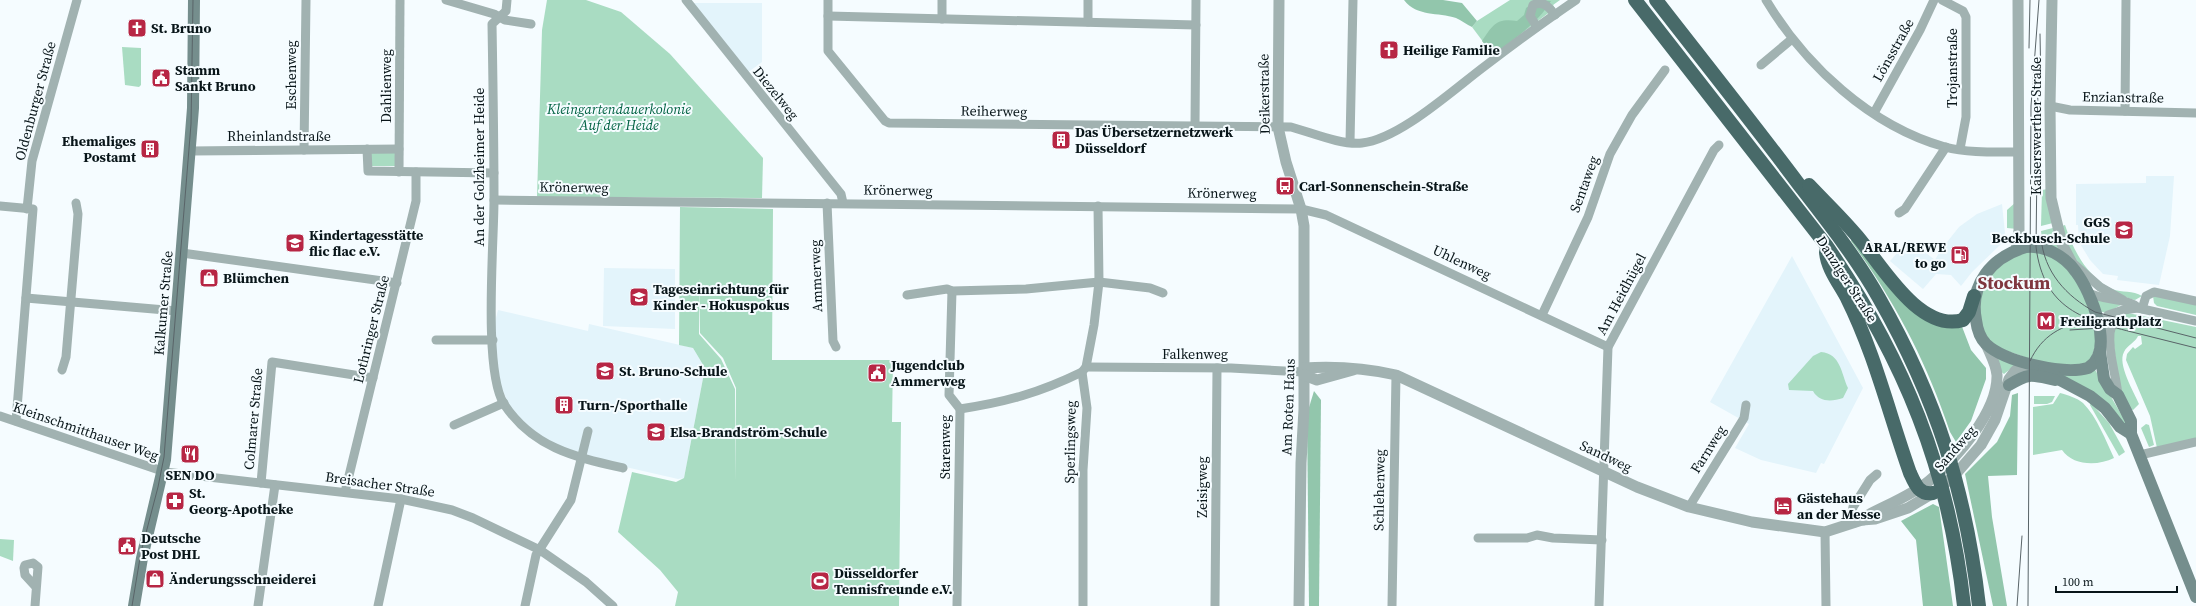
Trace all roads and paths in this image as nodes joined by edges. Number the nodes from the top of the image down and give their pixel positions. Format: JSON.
{"nodes":[{"id":1,"x":77,"y":0,"type":"edge"},
{"id":2,"x":194,"y":0,"type":"edge"},
{"id":3,"x":306,"y":0,"type":"edge"},
{"id":4,"x":400,"y":0,"type":"edge"},
{"id":5,"x":446,"y":0,"type":"edge"},
{"id":6,"x":507,"y":0,"type":"edge"},
{"id":7,"x":686,"y":0,"type":"edge"},
{"id":8,"x":828,"y":0,"type":"edge"},
{"id":9,"x":942,"y":0,"type":"edge"},
{"id":10,"x":1088,"y":0,"type":"edge"},
{"id":11,"x":1196,"y":0,"type":"edge"},
{"id":12,"x":1279,"y":0,"type":"edge"},
{"id":13,"x":1353,"y":0,"type":"edge"},
{"id":14,"x":1576,"y":0,"type":"edge"},
{"id":15,"x":1635,"y":0,"type":"edge"},
{"id":16,"x":1656,"y":0,"type":"edge"},
{"id":17,"x":1766,"y":0,"type":"edge"},
{"id":18,"x":1934,"y":0,"type":"edge"},
{"id":19,"x":1942,"y":0,"type":"edge"},
{"id":20,"x":2018,"y":0,"type":"edge"},
{"id":21,"x":2052,"y":0,"type":"edge"},
{"id":22,"x":2126,"y":0,"type":"edge"},
{"id":23,"x":1951,"y":2,"type":"edge"},
{"id":24,"x":1555,"y":14,"type":"junction"},
{"id":25,"x":828,"y":16,"type":"junction"},
{"id":26,"x":500,"y":17,"type":"junction"},
{"id":27,"x":942,"y":19,"type":"junction"},
{"id":28,"x":1088,"y":22,"type":"junction"},
{"id":29,"x":531,"y":24,"type":"dead end"},
{"id":30,"x":1196,"y":25,"type":"junction"},
{"id":31,"x":1537,"y":27,"type":"junction"},
{"id":32,"x":1792,"y":39,"type":"junction"},
{"id":33,"x":1761,"y":65,"type":"dead end"},
{"id":34,"x":1665,"y":70,"type":"dead end"},
{"id":35,"x":2050,"y":106,"type":"junction"},
{"id":36,"x":2124,"y":111,"type":"junction"},
{"id":37,"x":1874,"y":113,"type":"junction"},
{"id":38,"x":2196,"y":113,"type":"edge"},
{"id":39,"x":1195,"y":126,"type":"junction"},
{"id":40,"x":1278,"y":127,"type":"junction"},
{"id":41,"x":1350,"y":142,"type":"junction"},
{"id":42,"x":1719,"y":145,"type":"dead end"},
{"id":43,"x":1946,"y":147,"type":"junction"},
{"id":44,"x":367,"y":149,"type":"junction"},
{"id":45,"x":399,"y":149,"type":"junction"},
{"id":46,"x":1960,"y":149,"type":"junction"},
{"id":47,"x":304,"y":150,"type":"junction"},
{"id":48,"x":190,"y":151,"type":"junction"},
{"id":49,"x":2017,"y":152,"type":"junction"},
{"id":50,"x":399,"y":172,"type":"junction"},
{"id":51,"x":416,"y":172,"type":"junction"},
{"id":52,"x":494,"y":173,"type":"junction"},
{"id":53,"x":1791,"y":174,"type":"junction"},
{"id":54,"x":494,"y":200,"type":"junction"},
{"id":55,"x":76,"y":203,"type":"dead end"},
{"id":56,"x":827,"y":203,"type":"junction"},
{"id":57,"x":843,"y":203,"type":"junction"},
{"id":58,"x":0,"y":206,"type":"edge"},
{"id":59,"x":1098,"y":206,"type":"junction"},
{"id":60,"x":27,"y":209,"type":"junction"},
{"id":61,"x":1301,"y":209,"type":"junction"},
{"id":62,"x":1899,"y":213,"type":"dead end"},
{"id":63,"x":1826,"y":245,"type":"junction"},
{"id":64,"x":2016,"y":250,"type":"junction"},
{"id":65,"x":182,"y":253,"type":"junction"},
{"id":66,"x":2074,"y":266,"type":"junction"},
{"id":67,"x":1099,"y":282,"type":"junction"},
{"id":68,"x":397,"y":283,"type":"junction"},
{"id":69,"x":952,"y":291,"type":"junction"},
{"id":70,"x":2087,"y":292,"type":"junction"},
{"id":71,"x":1163,"y":293,"type":"dead end"},
{"id":72,"x":907,"y":295,"type":"dead end"},
{"id":73,"x":1974,"y":296,"type":"junction"},
{"id":74,"x":26,"y":298,"type":"junction"},
{"id":75,"x":2124,"y":301,"type":"junction"},
{"id":76,"x":71,"y":302,"type":"junction"},
{"id":77,"x":2196,"y":302,"type":"edge"},
{"id":78,"x":2140,"y":308,"type":"junction"},
{"id":79,"x":177,"y":311,"type":"junction"},
{"id":80,"x":2117,"y":313,"type":"junction"},
{"id":81,"x":1542,"y":315,"type":"junction"},
{"id":82,"x":2196,"y":321,"type":"edge"},
{"id":83,"x":436,"y":340,"type":"dead end"},
{"id":84,"x":493,"y":340,"type":"junction"},
{"id":85,"x":2101,"y":340,"type":"junction"},
{"id":86,"x":1986,"y":344,"type":"junction"},
{"id":87,"x":836,"y":347,"type":"dead end"},
{"id":88,"x":1608,"y":347,"type":"junction"},
{"id":89,"x":2100,"y":352,"type":"junction"},
{"id":90,"x":2039,"y":366,"type":"junction"},
{"id":91,"x":1217,"y":368,"type":"junction"},
{"id":92,"x":62,"y":370,"type":"dead end"},
{"id":93,"x":1084,"y":370,"type":"junction"},
{"id":94,"x":1353,"y":370,"type":"junction"},
{"id":95,"x":1304,"y":371,"type":"junction"},
{"id":96,"x":1396,"y":375,"type":"junction"},
{"id":97,"x":374,"y":378,"type":"junction"},
{"id":98,"x":1317,"y":380,"type":"junction"},
{"id":99,"x":2060,"y":380,"type":"junction"},
{"id":100,"x":2009,"y":385,"type":"junction"},
{"id":101,"x":2118,"y":395,"type":"junction"},
{"id":102,"x":504,"y":403,"type":"junction"},
{"id":103,"x":1746,"y":404,"type":"dead end"},
{"id":104,"x":960,"y":409,"type":"junction"},
{"id":105,"x":1304,"y":409,"type":"junction"},
{"id":106,"x":0,"y":416,"type":"edge"},
{"id":107,"x":16,"y":422,"type":"junction"},
{"id":108,"x":454,"y":425,"type":"dead end"},
{"id":109,"x":588,"y":431,"type":"dead end"},
{"id":110,"x":2131,"y":434,"type":"junction"},
{"id":111,"x":2196,"y":442,"type":"edge"},
{"id":112,"x":2140,"y":455,"type":"junction"},
{"id":113,"x":582,"y":459,"type":"junction"},
{"id":114,"x":623,"y":468,"type":"dead end"},
{"id":115,"x":164,"y":472,"type":"junction"},
{"id":116,"x":1605,"y":472,"type":"junction"},
{"id":117,"x":1877,"y":474,"type":"dead end"},
{"id":118,"x":261,"y":483,"type":"junction"},
{"id":119,"x":275,"y":485,"type":"junction"},
{"id":120,"x":1927,"y":487,"type":"junction"},
{"id":121,"x":345,"y":492,"type":"junction"},
{"id":122,"x":401,"y":499,"type":"junction"},
{"id":123,"x":1688,"y":507,"type":"junction"},
{"id":124,"x":1858,"y":521,"type":"junction"},
{"id":125,"x":1824,"y":532,"type":"junction"},
{"id":126,"x":1478,"y":538,"type":"dead end"},
{"id":127,"x":1602,"y":540,"type":"junction"},
{"id":128,"x":540,"y":550,"type":"junction"},
{"id":129,"x":36,"y":587,"type":"dead end"},
{"id":130,"x":2196,"y":597,"type":"edge"},
{"id":131,"x":35,"y":606,"type":"edge"},
{"id":132,"x":134,"y":606,"type":"edge"},
{"id":133,"x":258,"y":606,"type":"edge"},
{"id":134,"x":378,"y":606,"type":"edge"},
{"id":135,"x":525,"y":606,"type":"edge"},
{"id":136,"x":613,"y":606,"type":"edge"},
{"id":137,"x":957,"y":606,"type":"edge"},
{"id":138,"x":1083,"y":606,"type":"edge"},
{"id":139,"x":1215,"y":606,"type":"edge"},
{"id":140,"x":1299,"y":606,"type":"edge"},
{"id":141,"x":1392,"y":606,"type":"edge"},
{"id":142,"x":1599,"y":606,"type":"edge"},
{"id":143,"x":1826,"y":606,"type":"edge"},
{"id":144,"x":1964,"y":606,"type":"edge"},
{"id":145,"x":1979,"y":606,"type":"edge"}],
"edges":[{"from":1,"to":60,"type":"street","name":"Oldenburger Straße"},
{"from":2,"to":48,"type":"main road","name":"Kalkumer Straße"},
{"from":3,"to":47,"type":"street","name":"Eschenweg"},
{"from":4,"to":45,"type":"street","name":"Dahlienweg"},
{"from":5,"to":26,"type":"street"},
{"from":6,"to":26,"type":"street","name":"An der Golzheimer Heide"},
{"from":7,"to":57,"type":"street","name":"Diezelweg"},
{"from":8,"to":25,"type":"street"},
{"from":9,"to":27,"type":"street"},
{"from":10,"to":28,"type":"street"},
{"from":11,"to":30,"type":"street"},
{"from":12,"to":40,"type":"street","name":"Deikerstraße"},
{"from":13,"to":41,"type":"street"},
{"from":14,"to":24,"type":"street"},
{"from":15,"to":63,"type":"highway","name":"Danziger Straße"},
{"from":16,"to":53,"type":"highway","name":"Danziger Straße"},
{"from":17,"to":32,"type":"street"},
{"from":18,"to":37,"type":"street","name":"Lönsstraße"},
{"from":19,"to":23,"type":"street","name":"Trojanstraße"},
{"from":20,"to":49,"type":"street","name":"Kaiserswerther Straße"},
{"from":21,"to":35,"type":"street","name":"Kaiserswerther Straße"},
{"from":22,"to":36,"type":"street"},
{"from":23,"to":46,"type":"street","name":"Trojanstraße"},
{"from":24,"to":31,"type":"street"},
{"from":24,"to":31,"type":"street"},
{"from":25,"to":27,"type":"street"},
{"from":25,"to":39,"type":"street","name":"Reiherweg"},
{"from":26,"to":29,"type":"street"},
{"from":26,"to":52,"type":"street","name":"An der Golzheimer Heide"},
{"from":27,"to":28,"type":"street"},
{"from":28,"to":30,"type":"street"},
{"from":30,"to":39,"type":"street"},
{"from":31,"to":41,"type":"street"},
{"from":32,"to":33,"type":"street"},
{"from":32,"to":37,"type":"street"},
{"from":34,"to":81,"type":"street","name":"Sentaweg"},
{"from":35,"to":36,"type":"street","name":"Enzianstraße"},
{"from":35,"to":66,"type":"street","name":"Kaiserswerther Straße"},
{"from":36,"to":38,"type":"street","name":"Enzianstraße"},
{"from":37,"to":43,"type":"street"},
{"from":39,"to":40,"type":"street","name":"Reiherweg"},
{"from":40,"to":41,"type":"street"},
{"from":40,"to":61,"type":"street","name":"Deikerstraße"},
{"from":42,"to":88,"type":"street","name":"Am Heidhügel"},
{"from":43,"to":46,"type":"street"},
{"from":43,"to":62,"type":"street"},
{"from":44,"to":45,"type":"street","name":"Rheinlandstraße"},
{"from":44,"to":47,"type":"street","name":"Rheinlandstraße"},
{"from":44,"to":50,"type":"street"},
{"from":45,"to":50,"type":"street","name":"Dahlienweg"},
{"from":46,"to":49,"type":"street"},
{"from":47,"to":48,"type":"street","name":"Rheinlandstraße"},
{"from":48,"to":65,"type":"main road","name":"Kalkumer Straße"},
{"from":49,"to":64,"type":"street","name":"Kaiserswerther Straße"},
{"from":50,"to":51,"type":"street"},
{"from":51,"to":52,"type":"street"},
{"from":51,"to":68,"type":"street","name":"Lothringer Straße"},
{"from":52,"to":54,"type":"street","name":"An der Golzheimer Heide"},
{"from":53,"to":73,"type":"highway"},
{"from":53,"to":145,"type":"highway","name":"Danziger Straße"},
{"from":54,"to":56,"type":"street","name":"Krönerweg"},
{"from":54,"to":84,"type":"street","name":"An der Golzheimer Heide"},
{"from":55,"to":76,"type":"street"},
{"from":56,"to":57,"type":"street","name":"Krönerweg"},
{"from":56,"to":87,"type":"street","name":"Ammerweg"},
{"from":57,"to":59,"type":"street","name":"Krönerweg"},
{"from":58,"to":60,"type":"street"},
{"from":59,"to":61,"type":"street","name":"Krönerweg"},
{"from":59,"to":67,"type":"street","name":"Sperlingsweg"},
{"from":60,"to":74,"type":"street","name":"Oldenburger Straße"},
{"from":61,"to":81,"type":"street","name":"Uhlenweg"},
{"from":61,"to":95,"type":"street","name":"Am Roten Haus"},
{"from":63,"to":120,"type":"highway"},
{"from":63,"to":144,"type":"highway","name":"Danziger Straße"},
{"from":64,"to":66,"type":"main road"},
{"from":64,"to":73,"type":"main road"},
{"from":65,"to":68,"type":"street"},
{"from":65,"to":79,"type":"main road","name":"Kalkumer Straße"},
{"from":66,"to":70,"type":"main road"},
{"from":66,"to":75,"type":"street"},
{"from":67,"to":69,"type":"street"},
{"from":67,"to":71,"type":"street"},
{"from":67,"to":93,"type":"street","name":"Sperlingsweg"},
{"from":68,"to":97,"type":"street","name":"Lothringer Straße"},
{"from":69,"to":72,"type":"street"},
{"from":69,"to":104,"type":"street","name":"Starenweg"},
{"from":70,"to":75,"type":"street"},
{"from":70,"to":85,"type":"main road"},
{"from":73,"to":86,"type":"main road"},
{"from":74,"to":76,"type":"street"},
{"from":74,"to":107,"type":"street","name":"Oldenburger Straße"},
{"from":75,"to":78,"type":"street"},
{"from":76,"to":79,"type":"street"},
{"from":76,"to":92,"type":"street"},
{"from":77,"to":78,"type":"street"},
{"from":78,"to":80,"type":"street"},
{"from":78,"to":82,"type":"street"},
{"from":79,"to":115,"type":"main road","name":"Kalkumer Straße"},
{"from":80,"to":85,"type":"street"},
{"from":80,"to":101,"type":"street"},
{"from":81,"to":88,"type":"street","name":"Uhlenweg"},
{"from":83,"to":84,"type":"street"},
{"from":84,"to":102,"type":"street","name":"An der Golzheimer Heide"},
{"from":85,"to":89,"type":"main road"},
{"from":86,"to":90,"type":"main road"},
{"from":86,"to":120,"type":"street","name":"Sandweg"},
{"from":88,"to":116,"type":"street","name":"Am Heidhügel"},
{"from":89,"to":90,"type":"main road"},
{"from":89,"to":101,"type":"main road"},
{"from":90,"to":99,"type":"main road"},
{"from":90,"to":100,"type":"street","name":"Sandweg"},
{"from":91,"to":93,"type":"street","name":"Falkenweg"},
{"from":91,"to":95,"type":"street","name":"Falkenweg"},
{"from":91,"to":139,"type":"street","name":"Zeisigweg"},
{"from":93,"to":104,"type":"street","name":"Falkenweg"},
{"from":93,"to":138,"type":"street","name":"Sperlingsweg"},
{"from":94,"to":95,"type":"street","name":"Sandweg"},
{"from":94,"to":96,"type":"street","name":"Sandweg"},
{"from":94,"to":98,"type":"street","name":"Sandweg"},
{"from":95,"to":98,"type":"street"},
{"from":95,"to":105,"type":"street","name":"Am Roten Haus"},
{"from":96,"to":116,"type":"street","name":"Sandweg"},
{"from":96,"to":141,"type":"street","name":"Schlehenweg"},
{"from":97,"to":118,"type":"street","name":"Colmarer Straße"},
{"from":97,"to":121,"type":"street","name":"Lothringer Straße"},
{"from":98,"to":105,"type":"street"},
{"from":99,"to":100,"type":"main road"},
{"from":99,"to":110,"type":"main road"},
{"from":100,"to":120,"type":"street","name":"Sandweg"},
{"from":101,"to":110,"type":"main road"},
{"from":102,"to":108,"type":"street"},
{"from":102,"to":113,"type":"street","name":"An der Golzheimer Heide"},
{"from":103,"to":123,"type":"street","name":"Farnweg"},
{"from":104,"to":137,"type":"street","name":"Starenweg"},
{"from":105,"to":140,"type":"street","name":"Am Roten Haus"},
{"from":106,"to":107,"type":"street","name":"Kleinschmitthauser Weg"},
{"from":107,"to":115,"type":"street","name":"Kleinschmitthauser Weg"},
{"from":109,"to":113,"type":"street"},
{"from":110,"to":112,"type":"main road"},
{"from":111,"to":112,"type":"street"},
{"from":112,"to":130,"type":"main road"},
{"from":113,"to":114,"type":"street","name":"An der Golzheimer Heide"},
{"from":113,"to":128,"type":"street"},
{"from":115,"to":118,"type":"street","name":"Breisacher Straße"},
{"from":115,"to":132,"type":"main road","name":"Kalkumer Straße"},
{"from":116,"to":123,"type":"street","name":"Sandweg"},
{"from":116,"to":127,"type":"street","name":"Am Heidhügel"},
{"from":117,"to":124,"type":"street"},
{"from":118,"to":119,"type":"street","name":"Breisacher Straße"},
{"from":119,"to":121,"type":"street","name":"Breisacher Straße"},
{"from":119,"to":133,"type":"street"},
{"from":120,"to":124,"type":"street","name":"Sandweg"},
{"from":120,"to":124,"type":"street","name":"Sandweg"},
{"from":121,"to":122,"type":"street","name":"Breisacher Straße"},
{"from":122,"to":128,"type":"street","name":"Breisacher Straße"},
{"from":122,"to":134,"type":"street"},
{"from":123,"to":125,"type":"street","name":"Sandweg"},
{"from":124,"to":125,"type":"street","name":"Sandweg"},
{"from":125,"to":143,"type":"street"},
{"from":126,"to":127,"type":"street"},
{"from":127,"to":142,"type":"street","name":"Am Heidhügel"},
{"from":128,"to":135,"type":"street"},
{"from":128,"to":136,"type":"street","name":"Breisacher Straße"},
{"from":129,"to":131,"type":"street"}]}
